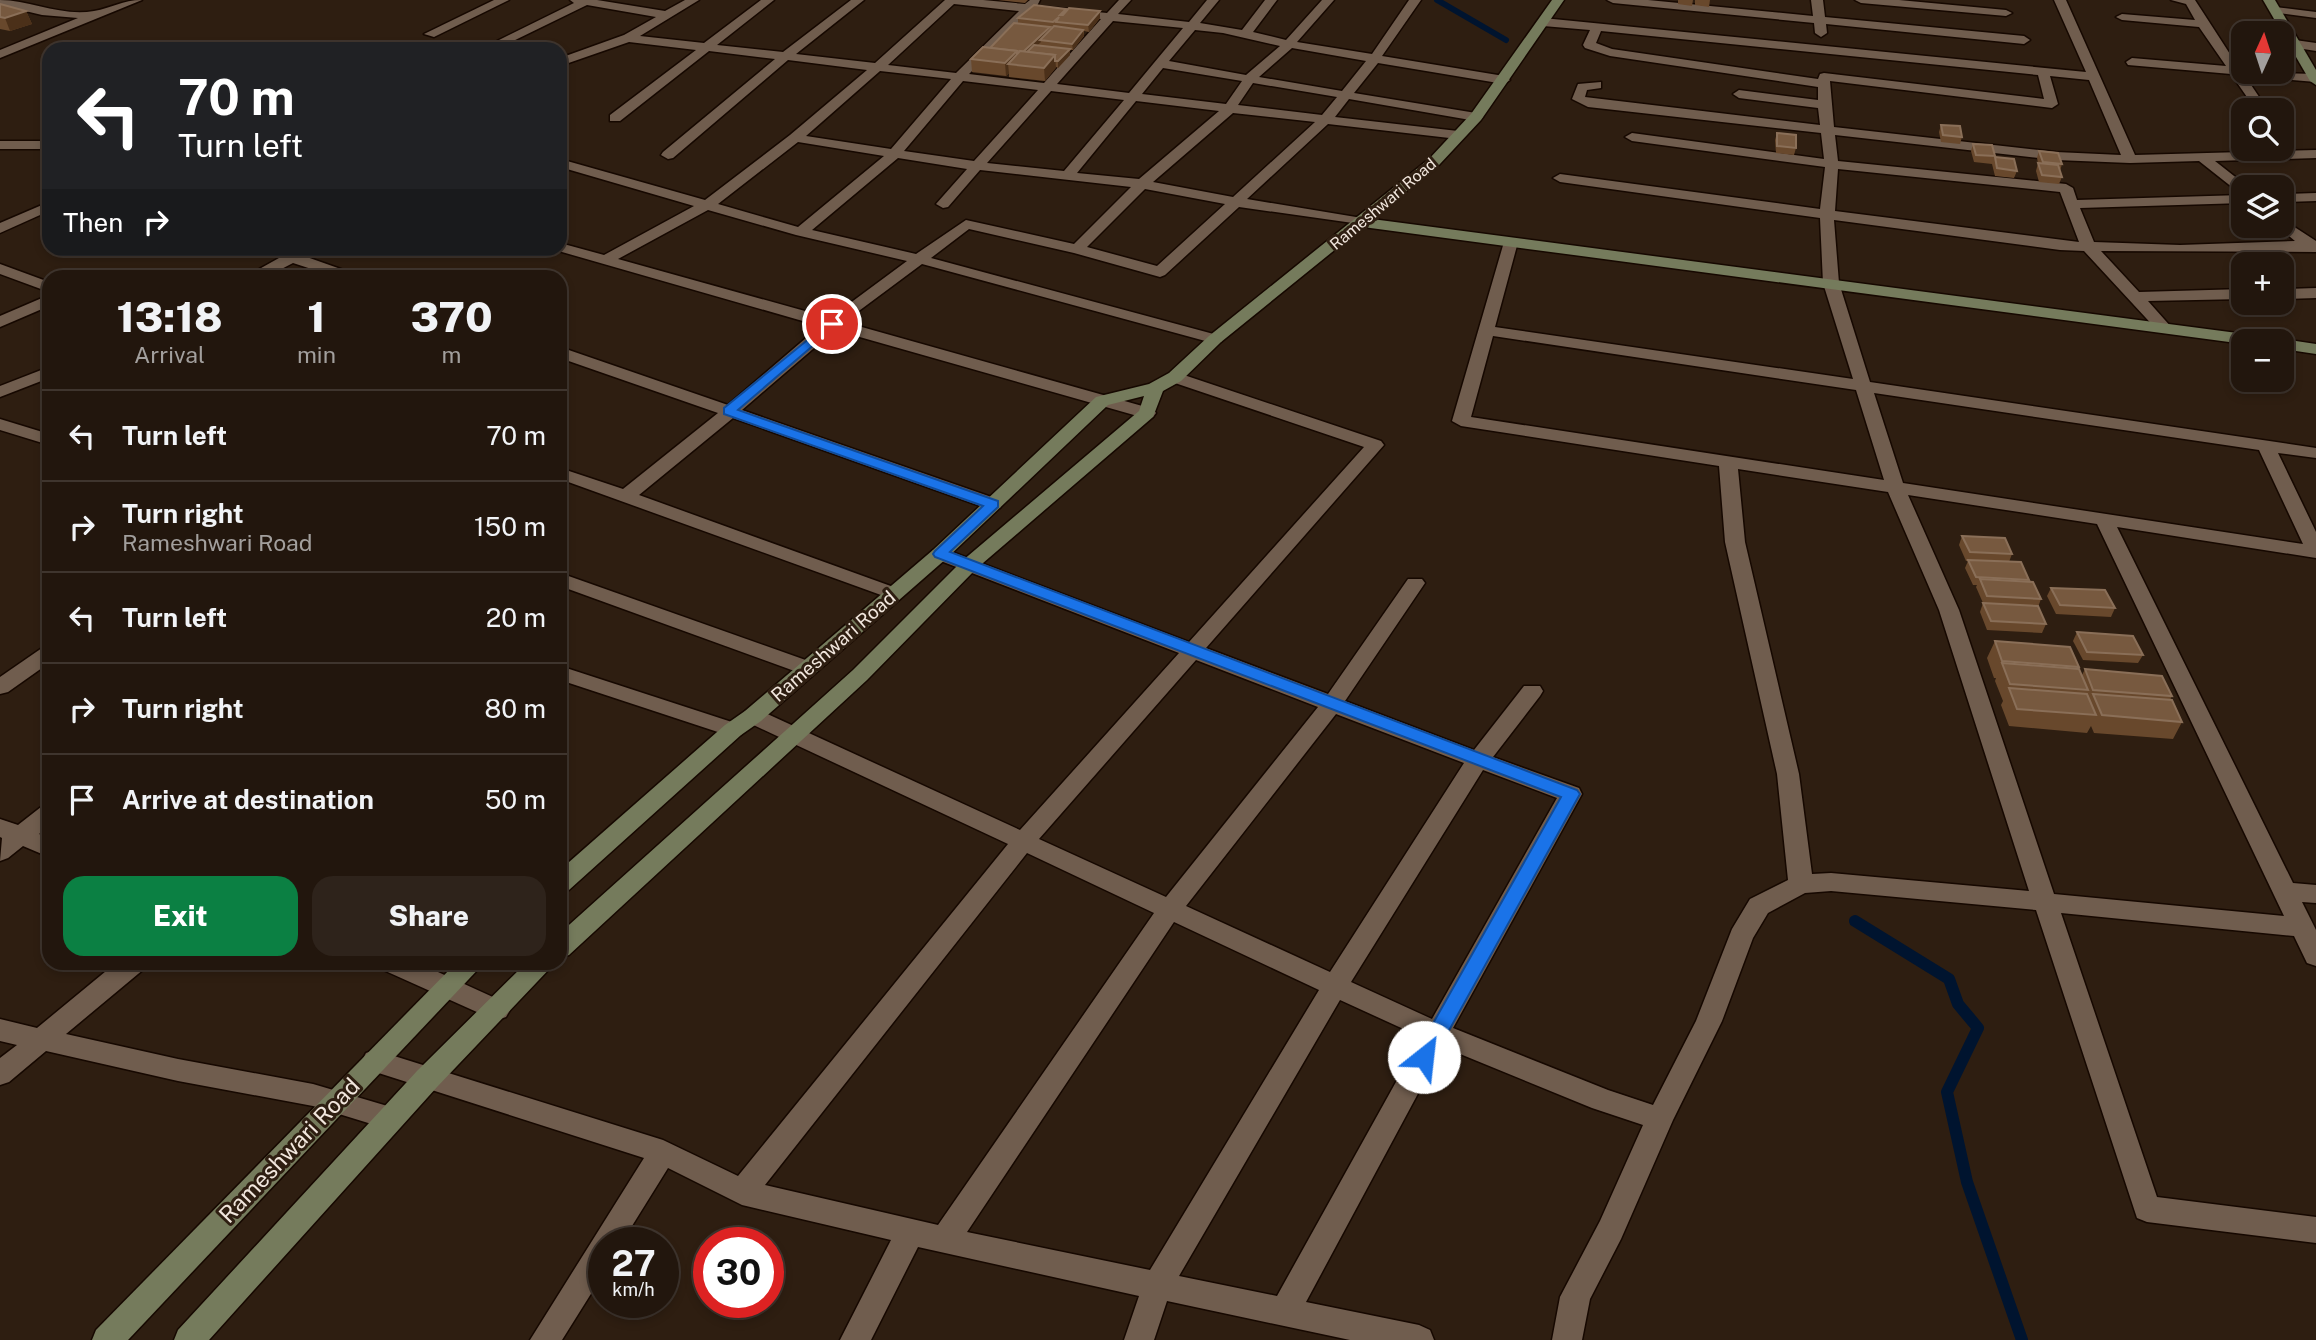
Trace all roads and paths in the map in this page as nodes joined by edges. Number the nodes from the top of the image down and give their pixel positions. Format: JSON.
{"nodes":[{"id":1,"x":98,"y":0,"type":"edge"},
{"id":2,"x":136,"y":0,"type":"edge"},
{"id":3,"x":503,"y":0,"type":"edge"},
{"id":4,"x":693,"y":0,"type":"edge"},
{"id":5,"x":768,"y":0,"type":"edge"},
{"id":6,"x":858,"y":0,"type":"edge"},
{"id":7,"x":951,"y":0,"type":"edge"},
{"id":8,"x":1125,"y":0,"type":"edge"},
{"id":9,"x":1213,"y":0,"type":"edge"},
{"id":10,"x":1270,"y":0,"type":"edge"},
{"id":11,"x":1328,"y":0,"type":"edge"},
{"id":12,"x":1415,"y":0,"type":"edge"},
{"id":13,"x":1558,"y":0,"type":"edge"},
{"id":14,"x":1614,"y":0,"type":"edge"},
{"id":15,"x":1818,"y":0,"type":"edge"},
{"id":16,"x":1861,"y":0,"type":"edge"},
{"id":17,"x":2060,"y":0,"type":"edge"},
{"id":18,"x":2177,"y":0,"type":"edge"},
{"id":19,"x":583,"y":1,"type":"edge"},
{"id":20,"x":0,"y":2,"type":"edge"},
{"id":21,"x":1032,"y":4,"type":"edge"},
{"id":22,"x":2272,"y":5,"type":"edge"},
{"id":23,"x":2006,"y":13,"type":"dead end"},
{"id":24,"x":94,"y":15,"type":"junction"},
{"id":25,"x":666,"y":15,"type":"junction"},
{"id":26,"x":2316,"y":15,"type":"edge"},
{"id":27,"x":1110,"y":16,"type":"junction"},
{"id":28,"x":2122,"y":17,"type":"dead end"},
{"id":29,"x":1820,"y":21,"type":"junction"},
{"id":30,"x":1543,"y":22,"type":"junction"},
{"id":31,"x":2203,"y":24,"type":"junction"},
{"id":32,"x":1190,"y":25,"type":"junction"},
{"id":33,"x":1597,"y":28,"type":"junction"},
{"id":34,"x":1246,"y":33,"type":"junction"},
{"id":35,"x":430,"y":34,"type":"dead end"},
{"id":36,"x":628,"y":37,"type":"junction"},
{"id":37,"x":2024,"y":40,"type":"dead end"},
{"id":38,"x":501,"y":42,"type":"dead end"},
{"id":39,"x":1289,"y":44,"type":"junction"},
{"id":40,"x":2295,"y":44,"type":"junction"},
{"id":41,"x":710,"y":47,"type":"junction"},
{"id":42,"x":2316,"y":47,"type":"edge"},
{"id":43,"x":1823,"y":50,"type":"junction"},
{"id":44,"x":0,"y":54,"type":"edge"},
{"id":45,"x":787,"y":55,"type":"junction"},
{"id":46,"x":1376,"y":58,"type":"junction"},
{"id":47,"x":567,"y":59,"type":"edge"},
{"id":48,"x":2132,"y":62,"type":"dead end"},
{"id":49,"x":1162,"y":64,"type":"junction"},
{"id":50,"x":2231,"y":64,"type":"edge"},
{"id":51,"x":878,"y":65,"type":"junction"},
{"id":52,"x":2043,"y":72,"type":"junction"},
{"id":53,"x":2231,"y":72,"type":"edge"},
{"id":54,"x":961,"y":75,"type":"junction"},
{"id":55,"x":1251,"y":77,"type":"junction"},
{"id":56,"x":2095,"y":77,"type":"junction"},
{"id":57,"x":2294,"y":77,"type":"edge"},
{"id":58,"x":2315,"y":79,"type":"edge"},
{"id":59,"x":1504,"y":80,"type":"junction"},
{"id":60,"x":1824,"y":80,"type":"junction"},
{"id":61,"x":1049,"y":85,"type":"junction"},
{"id":62,"x":1597,"y":85,"type":"dead end"},
{"id":63,"x":1348,"y":94,"type":"junction"},
{"id":64,"x":1739,"y":94,"type":"dead end"},
{"id":65,"x":1134,"y":96,"type":"junction"},
{"id":66,"x":1824,"y":105,"type":"junction"},
{"id":67,"x":1230,"y":108,"type":"junction"},
{"id":68,"x":1476,"y":117,"type":"junction"},
{"id":69,"x":615,"y":118,"type":"dead end"},
{"id":70,"x":1326,"y":119,"type":"junction"},
{"id":71,"x":1830,"y":131,"type":"junction"},
{"id":72,"x":1458,"y":135,"type":"junction"},
{"id":73,"x":1632,"y":137,"type":"dead end"},
{"id":74,"x":795,"y":138,"type":"junction"},
{"id":75,"x":0,"y":145,"type":"edge"},
{"id":76,"x":42,"y":145,"type":"edge"},
{"id":77,"x":894,"y":154,"type":"junction"},
{"id":78,"x":2316,"y":154,"type":"edge"},
{"id":79,"x":667,"y":155,"type":"dead end"},
{"id":80,"x":2294,"y":155,"type":"edge"},
{"id":81,"x":2231,"y":156,"type":"edge"},
{"id":82,"x":2202,"y":157,"type":"junction"},
{"id":83,"x":2130,"y":159,"type":"junction"},
{"id":84,"x":1832,"y":164,"type":"junction"},
{"id":85,"x":567,"y":165,"type":"edge"},
{"id":86,"x":977,"y":166,"type":"junction"},
{"id":87,"x":1068,"y":175,"type":"junction"},
{"id":88,"x":1560,"y":178,"type":"dead end"},
{"id":89,"x":2231,"y":180,"type":"edge"},
{"id":90,"x":1142,"y":184,"type":"junction"},
{"id":91,"x":2316,"y":197,"type":"edge"},
{"id":92,"x":2294,"y":198,"type":"edge"},
{"id":93,"x":2231,"y":200,"type":"edge"},
{"id":94,"x":1236,"y":202,"type":"junction"},
{"id":95,"x":943,"y":204,"type":"dead end"},
{"id":96,"x":2071,"y":204,"type":"junction"},
{"id":97,"x":707,"y":205,"type":"junction"},
{"id":98,"x":42,"y":209,"type":"edge"},
{"id":99,"x":1827,"y":216,"type":"junction"},
{"id":100,"x":1362,"y":222,"type":"junction"},
{"id":101,"x":0,"y":229,"type":"edge"},
{"id":102,"x":801,"y":232,"type":"junction"},
{"id":103,"x":2294,"y":232,"type":"edge"},
{"id":104,"x":1511,"y":242,"type":"junction"},
{"id":105,"x":2088,"y":247,"type":"junction"},
{"id":106,"x":2314,"y":247,"type":"edge"},
{"id":107,"x":567,"y":249,"type":"edge"},
{"id":108,"x":1077,"y":249,"type":"junction"},
{"id":109,"x":290,"y":256,"type":"edge"},
{"id":110,"x":293,"y":257,"type":"junction"},
{"id":111,"x":919,"y":259,"type":"junction"},
{"id":112,"x":605,"y":260,"type":"junction"},
{"id":113,"x":0,"y":270,"type":"edge"},
{"id":114,"x":268,"y":270,"type":"edge"},
{"id":115,"x":330,"y":270,"type":"edge"},
{"id":116,"x":1831,"y":283,"type":"junction"},
{"id":117,"x":42,"y":285,"type":"edge"},
{"id":118,"x":2316,"y":293,"type":"edge"},
{"id":119,"x":2294,"y":294,"type":"edge"},
{"id":120,"x":2231,"y":295,"type":"edge"},
{"id":121,"x":2135,"y":297,"type":"junction"},
{"id":122,"x":42,"y":303,"type":"edge"},
{"id":123,"x":0,"y":322,"type":"edge"},
{"id":124,"x":832,"y":324,"type":"junction"},
{"id":125,"x":2164,"y":328,"type":"junction"},
{"id":126,"x":1486,"y":330,"type":"junction"},
{"id":127,"x":2231,"y":337,"type":"edge"},
{"id":128,"x":1215,"y":339,"type":"junction"},
{"id":129,"x":2294,"y":346,"type":"edge"},
{"id":130,"x":2316,"y":349,"type":"edge"},
{"id":131,"x":567,"y":354,"type":"edge"},
{"id":132,"x":42,"y":375,"type":"edge"},
{"id":133,"x":1175,"y":377,"type":"junction"},
{"id":134,"x":1863,"y":386,"type":"junction"},
{"id":135,"x":1155,"y":387,"type":"junction"},
{"id":136,"x":0,"y":392,"type":"edge"},
{"id":137,"x":1102,"y":401,"type":"junction"},
{"id":138,"x":729,"y":411,"type":"junction"},
{"id":139,"x":1147,"y":413,"type":"junction"},
{"id":140,"x":0,"y":424,"type":"edge"},
{"id":141,"x":42,"y":438,"type":"edge"},
{"id":142,"x":2266,"y":446,"type":"junction"},
{"id":143,"x":2316,"y":453,"type":"edge"},
{"id":144,"x":1728,"y":462,"type":"junction"},
{"id":145,"x":567,"y":476,"type":"edge"},
{"id":146,"x":1895,"y":487,"type":"junction"},
{"id":147,"x":625,"y":497,"type":"junction"},
{"id":148,"x":993,"y":504,"type":"junction"},
{"id":149,"x":2104,"y":519,"type":"junction"},
{"id":150,"x":940,"y":554,"type":"junction"},
{"id":151,"x":969,"y":565,"type":"junction"},
{"id":152,"x":567,"y":582,"type":"edge"},
{"id":153,"x":1415,"y":583,"type":"dead end"},
{"id":154,"x":892,"y":593,"type":"junction"},
{"id":155,"x":1191,"y":650,"type":"junction"},
{"id":156,"x":42,"y":658,"type":"edge"},
{"id":157,"x":807,"y":668,"type":"junction"},
{"id":158,"x":567,"y":675,"type":"edge"},
{"id":159,"x":0,"y":687,"type":"edge"},
{"id":160,"x":1532,"y":691,"type":"dead end"},
{"id":161,"x":1332,"y":704,"type":"junction"},
{"id":162,"x":743,"y":723,"type":"junction"},
{"id":163,"x":794,"y":735,"type":"junction"},
{"id":164,"x":1478,"y":760,"type":"junction"},
{"id":165,"x":42,"y":816,"type":"edge"},
{"id":166,"x":10,"y":831,"type":"edge"},
{"id":167,"x":1023,"y":842,"type":"junction"},
{"id":168,"x":42,"y":845,"type":"edge"},
{"id":169,"x":0,"y":852,"type":"edge"},
{"id":170,"x":567,"y":878,"type":"edge"},
{"id":171,"x":1801,"y":884,"type":"junction"},
{"id":172,"x":2285,"y":892,"type":"junction"},
{"id":173,"x":2316,"y":894,"type":"edge"},
{"id":174,"x":2045,"y":902,"type":"junction"},
{"id":175,"x":1168,"y":910,"type":"junction"},
{"id":176,"x":2302,"y":928,"type":"junction"},
{"id":177,"x":567,"y":942,"type":"edge"},
{"id":178,"x":2316,"y":956,"type":"edge"},
{"id":179,"x":125,"y":970,"type":"edge"},
{"id":180,"x":408,"y":970,"type":"edge"},
{"id":181,"x":465,"y":970,"type":"edge"},
{"id":182,"x":536,"y":970,"type":"edge"},
{"id":183,"x":1335,"y":986,"type":"junction"},
{"id":184,"x":448,"y":988,"type":"junction"},
{"id":185,"x":497,"y":1010,"type":"junction"},
{"id":186,"x":0,"y":1030,"type":"edge"},
{"id":187,"x":1437,"y":1034,"type":"junction"},
{"id":188,"x":42,"y":1039,"type":"junction"},
{"id":189,"x":375,"y":1061,"type":"junction"},
{"id":190,"x":0,"y":1074,"type":"edge"},
{"id":191,"x":427,"y":1079,"type":"junction"},
{"id":192,"x":336,"y":1101,"type":"junction"},
{"id":193,"x":391,"y":1118,"type":"junction"},
{"id":194,"x":1660,"y":1119,"type":"junction"},
{"id":195,"x":663,"y":1152,"type":"junction"},
{"id":196,"x":742,"y":1192,"type":"junction"},
{"id":197,"x":616,"y":1227,"type":"edge"},
{"id":198,"x":2316,"y":1230,"type":"edge"},
{"id":199,"x":911,"y":1232,"type":"junction"},
{"id":200,"x":945,"y":1240,"type":"junction"},
{"id":201,"x":588,"y":1271,"type":"edge"},
{"id":202,"x":1158,"y":1284,"type":"junction"},
{"id":203,"x":1285,"y":1311,"type":"junction"},
{"id":204,"x":107,"y":1340,"type":"edge"},
{"id":205,"x":189,"y":1340,"type":"edge"},
{"id":206,"x":545,"y":1340,"type":"edge"},
{"id":207,"x":856,"y":1340,"type":"edge"},
{"id":208,"x":1139,"y":1340,"type":"edge"},
{"id":209,"x":1419,"y":1340,"type":"edge"},
{"id":210,"x":1567,"y":1340,"type":"edge"}],
"edges":[{"from":1,"to":24,"type":"street"},
{"from":2,"to":24,"type":"street"},
{"from":3,"to":35,"type":"street"},
{"from":4,"to":25,"type":"street"},
{"from":5,"to":41,"type":"street"},
{"from":6,"to":45,"type":"street"},
{"from":7,"to":21,"type":"street"},
{"from":7,"to":51,"type":"street"},
{"from":8,"to":27,"type":"street"},
{"from":9,"to":32,"type":"street"},
{"from":10,"to":34,"type":"street"},
{"from":11,"to":39,"type":"street"},
{"from":12,"to":46,"type":"street"},
{"from":13,"to":30,"type":"main road","name":"Rameshwari Road"},
{"from":14,"to":29,"type":"street"},
{"from":15,"to":29,"type":"street"},
{"from":16,"to":23,"type":"street"},
{"from":17,"to":56,"type":"street"},
{"from":18,"to":31,"type":"street"},
{"from":19,"to":25,"type":"street"},
{"from":19,"to":38,"type":"street"},
{"from":20,"to":24,"type":"street"},
{"from":21,"to":27,"type":"street"},
{"from":21,"to":54,"type":"street"},
{"from":22,"to":26,"type":"street"},
{"from":22,"to":40,"type":"main road"},
{"from":24,"to":44,"type":"street"},
{"from":25,"to":36,"type":"street"},
{"from":27,"to":32,"type":"street"},
{"from":27,"to":61,"type":"street"},
{"from":28,"to":31,"type":"street"},
{"from":29,"to":37,"type":"street"},
{"from":29,"to":43,"type":"street"},
{"from":30,"to":33,"type":"street"},
{"from":30,"to":59,"type":"main road","name":"Rameshwari Road"},
{"from":31,"to":50,"type":"street"},
{"from":32,"to":34,"type":"street"},
{"from":32,"to":49,"type":"street"},
{"from":33,"to":43,"type":"street"},
{"from":33,"to":60,"type":"street"},
{"from":34,"to":39,"type":"street"},
{"from":36,"to":41,"type":"street"},
{"from":36,"to":47,"type":"street"},
{"from":39,"to":46,"type":"street"},
{"from":39,"to":55,"type":"street"},
{"from":40,"to":42,"type":"street"},
{"from":40,"to":58,"type":"main road"},
{"from":41,"to":45,"type":"street"},
{"from":41,"to":69,"type":"street"},
{"from":43,"to":52,"type":"street"},
{"from":43,"to":60,"type":"street"},
{"from":45,"to":51,"type":"street"},
{"from":45,"to":79,"type":"street"},
{"from":46,"to":59,"type":"street"},
{"from":46,"to":63,"type":"street"},
{"from":48,"to":53,"type":"street"},
{"from":49,"to":55,"type":"street"},
{"from":49,"to":65,"type":"street"},
{"from":51,"to":54,"type":"street"},
{"from":51,"to":74,"type":"street"},
{"from":52,"to":56,"type":"street"},
{"from":52,"to":60,"type":"street"},
{"from":54,"to":61,"type":"street"},
{"from":54,"to":77,"type":"street"},
{"from":55,"to":63,"type":"street"},
{"from":55,"to":67,"type":"street"},
{"from":56,"to":83,"type":"street"},
{"from":57,"to":58,"type":"street"},
{"from":59,"to":68,"type":"main road","name":"Rameshwari Road"},
{"from":60,"to":66,"type":"street"},
{"from":61,"to":65,"type":"street"},
{"from":61,"to":86,"type":"street"},
{"from":62,"to":71,"type":"street"},
{"from":63,"to":68,"type":"street"},
{"from":63,"to":70,"type":"street"},
{"from":64,"to":66,"type":"street"},
{"from":65,"to":67,"type":"street"},
{"from":65,"to":87,"type":"street"},
{"from":66,"to":71,"type":"street"},
{"from":67,"to":70,"type":"street"},
{"from":67,"to":90,"type":"street"},
{"from":68,"to":72,"type":"main road","name":"Rameshwari Road"},
{"from":70,"to":72,"type":"street"},
{"from":70,"to":94,"type":"street"},
{"from":71,"to":83,"type":"street"},
{"from":71,"to":84,"type":"street"},
{"from":72,"to":100,"type":"main road","name":"Rameshwari Road"},
{"from":73,"to":84,"type":"street"},
{"from":74,"to":77,"type":"street"},
{"from":74,"to":97,"type":"street"},
{"from":75,"to":76,"type":"street"},
{"from":77,"to":86,"type":"street"},
{"from":77,"to":102,"type":"street"},
{"from":78,"to":80,"type":"street"},
{"from":81,"to":82,"type":"street"},
{"from":82,"to":83,"type":"street"},
{"from":82,"to":89,"type":"street"},
{"from":84,"to":96,"type":"street"},
{"from":84,"to":99,"type":"street"},
{"from":85,"to":97,"type":"street"},
{"from":86,"to":87,"type":"street"},
{"from":86,"to":95,"type":"street"},
{"from":87,"to":90,"type":"street"},
{"from":88,"to":99,"type":"street"},
{"from":90,"to":94,"type":"street"},
{"from":90,"to":108,"type":"street"},
{"from":91,"to":92,"type":"street"},
{"from":93,"to":96,"type":"street"},
{"from":94,"to":100,"type":"street"},
{"from":94,"to":108,"type":"street"},
{"from":96,"to":105,"type":"street"},
{"from":97,"to":102,"type":"street"},
{"from":97,"to":112,"type":"street"},
{"from":98,"to":101,"type":"street"},
{"from":99,"to":105,"type":"street"},
{"from":99,"to":116,"type":"street"},
{"from":100,"to":104,"type":"main road"},
{"from":100,"to":128,"type":"main road","name":"Rameshwari Road"},
{"from":102,"to":111,"type":"street"},
{"from":103,"to":106,"type":"street"},
{"from":104,"to":116,"type":"main road"},
{"from":104,"to":126,"type":"street"},
{"from":105,"to":106,"type":"street"},
{"from":105,"to":121,"type":"street"},
{"from":107,"to":112,"type":"street"},
{"from":108,"to":111,"type":"street"},
{"from":109,"to":110,"type":"street"},
{"from":110,"to":114,"type":"street"},
{"from":110,"to":115,"type":"street"},
{"from":111,"to":124,"type":"street"},
{"from":111,"to":128,"type":"street"},
{"from":112,"to":124,"type":"street"},
{"from":113,"to":117,"type":"street"},
{"from":116,"to":125,"type":"main road"},
{"from":116,"to":134,"type":"street"},
{"from":118,"to":119,"type":"street"},
{"from":120,"to":121,"type":"street"},
{"from":121,"to":125,"type":"street"},
{"from":122,"to":123,"type":"street"},
{"from":124,"to":137,"type":"street"},
{"from":124,"to":138,"type":"street"},
{"from":125,"to":127,"type":"main road"},
{"from":126,"to":134,"type":"street"},
{"from":126,"to":144,"type":"street"},
{"from":128,"to":133,"type":"main road","name":"Rameshwari Road"},
{"from":129,"to":130,"type":"main road"},
{"from":131,"to":138,"type":"street"},
{"from":132,"to":136,"type":"street"},
{"from":133,"to":135,"type":"main road","name":"Rameshwari Road"},
{"from":133,"to":155,"type":"street"},
{"from":134,"to":142,"type":"street"},
{"from":134,"to":146,"type":"street"},
{"from":135,"to":137,"type":"main road","name":"Rameshwari Road"},
{"from":135,"to":139,"type":"main road"},
{"from":137,"to":139,"type":"street"},
{"from":137,"to":148,"type":"main road","name":"Rameshwari Road"},
{"from":138,"to":147,"type":"street"},
{"from":138,"to":148,"type":"street"},
{"from":139,"to":151,"type":"main road"},
{"from":140,"to":141,"type":"street"},
{"from":142,"to":143,"type":"street"},
{"from":142,"to":149,"type":"street"},
{"from":144,"to":146,"type":"street"},
{"from":144,"to":171,"type":"street"},
{"from":145,"to":147,"type":"street"},
{"from":146,"to":149,"type":"street"},
{"from":146,"to":174,"type":"street"},
{"from":147,"to":154,"type":"street"},
{"from":148,"to":150,"type":"main road","name":"Rameshwari Road"},
{"from":149,"to":172,"type":"street"},
{"from":150,"to":151,"type":"street"},
{"from":150,"to":154,"type":"main road","name":"Rameshwari Road"},
{"from":151,"to":155,"type":"street"},
{"from":151,"to":163,"type":"main road"},
{"from":152,"to":157,"type":"street"},
{"from":153,"to":161,"type":"street"},
{"from":154,"to":157,"type":"main road","name":"Rameshwari Road"},
{"from":155,"to":161,"type":"street"},
{"from":155,"to":167,"type":"street"},
{"from":156,"to":159,"type":"street"},
{"from":157,"to":162,"type":"main road","name":"Rameshwari Road"},
{"from":158,"to":162,"type":"street"},
{"from":160,"to":164,"type":"street"},
{"from":161,"to":164,"type":"street"},
{"from":161,"to":175,"type":"street"},
{"from":162,"to":163,"type":"street"},
{"from":162,"to":170,"type":"main road","name":"Rameshwari Road"},
{"from":163,"to":167,"type":"street"},
{"from":163,"to":177,"type":"main road"},
{"from":164,"to":183,"type":"street"},
{"from":164,"to":187,"type":"street"},
{"from":165,"to":166,"type":"street"},
{"from":166,"to":168,"type":"street"},
{"from":166,"to":169,"type":"street"},
{"from":167,"to":175,"type":"street"},
{"from":167,"to":196,"type":"street"},
{"from":171,"to":174,"type":"street"},
{"from":171,"to":194,"type":"street"},
{"from":172,"to":173,"type":"street"},
{"from":172,"to":176,"type":"street"},
{"from":174,"to":176,"type":"street"},
{"from":174,"to":198,"type":"street"},
{"from":175,"to":183,"type":"street"},
{"from":175,"to":200,"type":"street"},
{"from":176,"to":178,"type":"street"},
{"from":179,"to":188,"type":"street"},
{"from":180,"to":184,"type":"street"},
{"from":181,"to":184,"type":"main road","name":"Rameshwari Road"},
{"from":182,"to":185,"type":"main road"},
{"from":183,"to":187,"type":"street"},
{"from":183,"to":202,"type":"street"},
{"from":184,"to":185,"type":"street"},
{"from":184,"to":189,"type":"main road","name":"Rameshwari Road"},
{"from":185,"to":191,"type":"main road"},
{"from":186,"to":188,"type":"street"},
{"from":187,"to":194,"type":"street"},
{"from":187,"to":203,"type":"street"},
{"from":188,"to":190,"type":"street"},
{"from":188,"to":192,"type":"street"},
{"from":189,"to":191,"type":"street"},
{"from":189,"to":192,"type":"main road","name":"Rameshwari Road"},
{"from":191,"to":193,"type":"main road"},
{"from":191,"to":195,"type":"street"},
{"from":192,"to":193,"type":"street"},
{"from":192,"to":204,"type":"main road","name":"Rameshwari Road"},
{"from":193,"to":205,"type":"main road"},
{"from":194,"to":210,"type":"street"},
{"from":195,"to":196,"type":"street"},
{"from":195,"to":197,"type":"street"},
{"from":196,"to":199,"type":"street"},
{"from":199,"to":200,"type":"street"},
{"from":199,"to":207,"type":"street"},
{"from":200,"to":202,"type":"street"},
{"from":201,"to":206,"type":"street"},
{"from":202,"to":203,"type":"street"},
{"from":202,"to":208,"type":"street"},
{"from":203,"to":209,"type":"street"}]}
